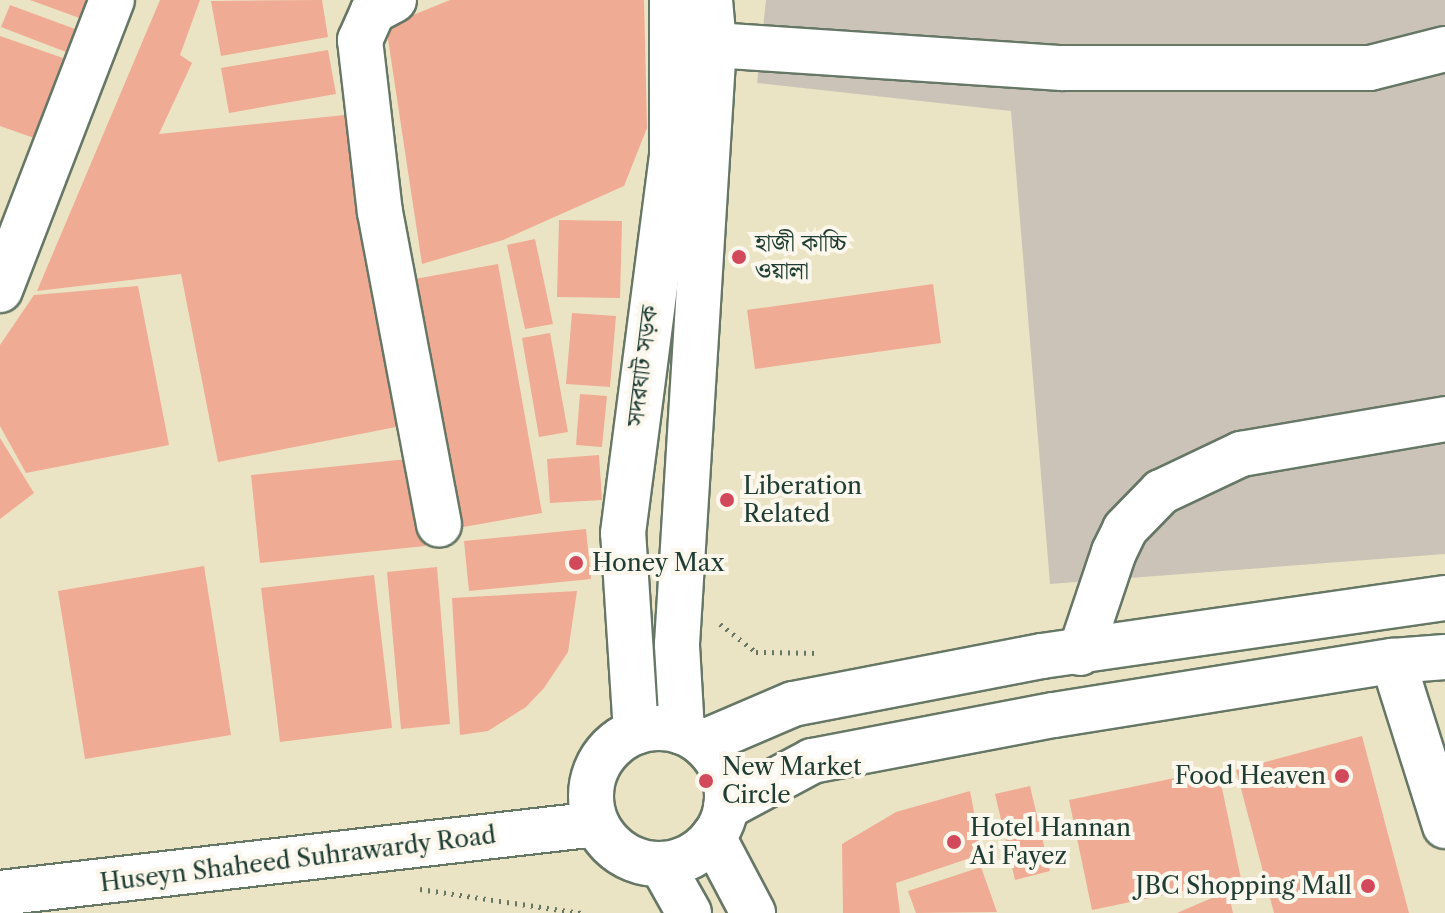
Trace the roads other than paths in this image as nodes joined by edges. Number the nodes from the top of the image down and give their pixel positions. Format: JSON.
{"nodes":[{"id":1,"x":112,"y":0,"type":"edge"},
{"id":2,"x":394,"y":0,"type":"edge"},
{"id":3,"x":672,"y":0,"type":"edge"},
{"id":4,"x":710,"y":0,"type":"edge"},
{"id":5,"x":714,"y":45,"type":"junction"},
{"id":6,"x":1445,"y":49,"type":"edge"},
{"id":7,"x":0,"y":290,"type":"edge"},
{"id":8,"x":1445,"y":419,"type":"edge"},
{"id":9,"x":439,"y":524,"type":"dead end"},
{"id":10,"x":1445,"y":598,"type":"edge"},
{"id":11,"x":1080,"y":653,"type":"junction"},
{"id":12,"x":1445,"y":657,"type":"edge"},
{"id":13,"x":1393,"y":661,"type":"junction"},
{"id":14,"x":636,"y":732,"type":"junction"},
{"id":15,"x":692,"y":738,"type":"junction"},
{"id":16,"x":593,"y":813,"type":"junction"},
{"id":17,"x":720,"y":822,"type":"junction"},
{"id":18,"x":1445,"y":826,"type":"edge"},
{"id":19,"x":0,"y":863,"type":"edge"},
{"id":20,"x":662,"y":865,"type":"junction"},
{"id":21,"x":0,"y":893,"type":"edge"},
{"id":22,"x":689,"y":913,"type":"edge"},
{"id":23,"x":753,"y":913,"type":"edge"}],
"edges":[{"from":1,"to":7,"type":"main road"},
{"from":2,"to":9,"type":"main road"},
{"from":3,"to":14,"type":"main road","name":"সদরঘাট সড়ক"},
{"from":4,"to":5,"type":"main road"},
{"from":5,"to":6,"type":"main road"},
{"from":5,"to":15,"type":"main road"},
{"from":8,"to":11,"type":"main road"},
{"from":10,"to":11,"type":"main road"},
{"from":11,"to":15,"type":"main road"},
{"from":12,"to":13,"type":"main road"},
{"from":13,"to":17,"type":"main road"},
{"from":13,"to":18,"type":"main road"},
{"from":14,"to":15,"type":"main road"},
{"from":14,"to":16,"type":"main road"},
{"from":15,"to":17,"type":"main road"},
{"from":16,"to":19,"type":"main road"},
{"from":16,"to":20,"type":"main road"},
{"from":16,"to":21,"type":"main road","name":"Huseyn Shaheed Suhrawardy Road"},
{"from":17,"to":20,"type":"main road"},
{"from":17,"to":23,"type":"main road"},
{"from":20,"to":22,"type":"main road"}]}
